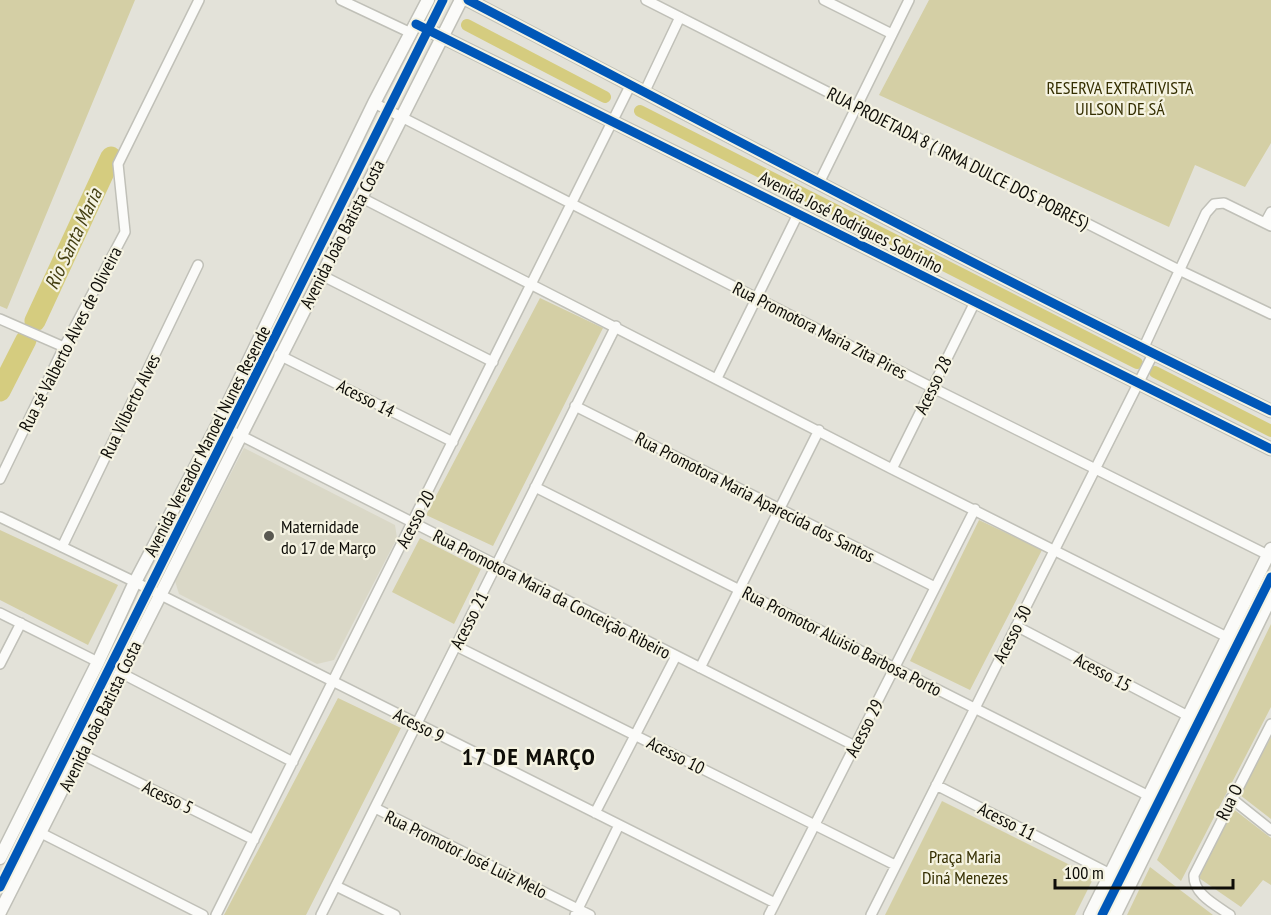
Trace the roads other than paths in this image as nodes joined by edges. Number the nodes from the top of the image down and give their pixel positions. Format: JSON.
{"nodes":[{"id":1,"x":199,"y":0,"type":"edge"},
{"id":2,"x":341,"y":0,"type":"edge"},
{"id":3,"x":428,"y":0,"type":"edge"},
{"id":4,"x":461,"y":0,"type":"edge"},
{"id":5,"x":468,"y":0,"type":"edge"},
{"id":6,"x":646,"y":0,"type":"edge"},
{"id":7,"x":824,"y":0,"type":"edge"},
{"id":8,"x":909,"y":0,"type":"edge"},
{"id":9,"x":680,"y":17,"type":"junction"},
{"id":10,"x":414,"y":28,"type":"junction"},
{"id":11,"x":892,"y":34,"type":"junction"},
{"id":12,"x":441,"y":37,"type":"junction"},
{"id":13,"x":630,"y":86,"type":"junction"},
{"id":14,"x":644,"y":93,"type":"junction"},
{"id":15,"x":374,"y":103,"type":"junction"},
{"id":16,"x":855,"y":106,"type":"junction"},
{"id":17,"x":401,"y":117,"type":"junction"},
{"id":18,"x":613,"y":122,"type":"junction"},
{"id":19,"x":819,"y":183,"type":"junction"},
{"id":20,"x":362,"y":198,"type":"junction"},
{"id":21,"x":572,"y":204,"type":"junction"},
{"id":22,"x":1271,"y":212,"type":"edge"},
{"id":23,"x":798,"y":214,"type":"junction"},
{"id":24,"x":1268,"y":224,"type":"edge"},
{"id":25,"x":198,"y":265,"type":"dead end"},
{"id":26,"x":1179,"y":270,"type":"junction"},
{"id":27,"x":321,"y":275,"type":"junction"},
{"id":28,"x":532,"y":283,"type":"junction"},
{"id":29,"x":757,"y":297,"type":"junction"},
{"id":30,"x":975,"y":302,"type":"junction"},
{"id":31,"x":1271,"y":314,"type":"edge"},
{"id":32,"x":0,"y":319,"type":"edge"},
{"id":33,"x":616,"y":326,"type":"junction"},
{"id":34,"x":64,"y":347,"type":"junction"},
{"id":35,"x":1148,"y":351,"type":"junction"},
{"id":36,"x":279,"y":355,"type":"junction"},
{"id":37,"x":493,"y":362,"type":"junction"},
{"id":38,"x":717,"y":378,"type":"junction"},
{"id":39,"x":1137,"y":384,"type":"junction"},
{"id":40,"x":931,"y":387,"type":"junction"},
{"id":41,"x":575,"y":406,"type":"junction"},
{"id":42,"x":1271,"y":411,"type":"edge"},
{"id":43,"x":218,"y":424,"type":"junction"},
{"id":44,"x":819,"y":430,"type":"junction"},
{"id":45,"x":240,"y":434,"type":"junction"},
{"id":46,"x":453,"y":442,"type":"junction"},
{"id":47,"x":1271,"y":449,"type":"edge"},
{"id":48,"x":1095,"y":468,"type":"junction"},
{"id":49,"x":892,"y":470,"type":"junction"},
{"id":50,"x":0,"y":479,"type":"edge"},
{"id":51,"x":535,"y":487,"type":"junction"},
{"id":52,"x":779,"y":509,"type":"junction"},
{"id":53,"x":975,"y":509,"type":"junction"},
{"id":54,"x":0,"y":517,"type":"edge"},
{"id":55,"x":412,"y":524,"type":"junction"},
{"id":56,"x":62,"y":547,"type":"junction"},
{"id":57,"x":1054,"y":549,"type":"junction"},
{"id":58,"x":1269,"y":552,"type":"edge"},
{"id":59,"x":496,"y":566,"type":"junction"},
{"id":60,"x":135,"y":582,"type":"junction"},
{"id":61,"x":935,"y":587,"type":"junction"},
{"id":62,"x":739,"y":589,"type":"junction"},
{"id":63,"x":159,"y":596,"type":"junction"},
{"id":64,"x":1271,"y":597,"type":"edge"},
{"id":65,"x":0,"y":613,"type":"edge"},
{"id":66,"x":21,"y":623,"type":"junction"},
{"id":67,"x":1016,"y":626,"type":"junction"},
{"id":68,"x":1227,"y":637,"type":"junction"},
{"id":69,"x":456,"y":646,"type":"junction"},
{"id":70,"x":675,"y":656,"type":"junction"},
{"id":71,"x":98,"y":662,"type":"junction"},
{"id":72,"x":0,"y":664,"type":"edge"},
{"id":73,"x":894,"y":667,"type":"junction"},
{"id":74,"x":700,"y":668,"type":"junction"},
{"id":75,"x":121,"y":674,"type":"junction"},
{"id":76,"x":333,"y":682,"type":"junction"},
{"id":77,"x":975,"y":708,"type":"junction"},
{"id":78,"x":1190,"y":717,"type":"junction"},
{"id":79,"x":417,"y":724,"type":"junction"},
{"id":80,"x":1271,"y":724,"type":"edge"},
{"id":81,"x":635,"y":734,"type":"junction"},
{"id":82,"x":855,"y":746,"type":"junction"},
{"id":83,"x":81,"y":754,"type":"junction"},
{"id":84,"x":293,"y":762,"type":"junction"},
{"id":85,"x":936,"y":785,"type":"junction"},
{"id":86,"x":1149,"y":796,"type":"junction"},
{"id":87,"x":1231,"y":798,"type":"junction"},
{"id":88,"x":375,"y":808,"type":"junction"},
{"id":89,"x":595,"y":813,"type":"junction"},
{"id":90,"x":618,"y":825,"type":"junction"},
{"id":91,"x":815,"y":825,"type":"junction"},
{"id":92,"x":1271,"y":830,"type":"edge"},
{"id":93,"x":41,"y":833,"type":"junction"},
{"id":94,"x":254,"y":840,"type":"junction"},
{"id":95,"x":0,"y":858,"type":"edge"},
{"id":96,"x":895,"y":865,"type":"junction"},
{"id":97,"x":1111,"y":874,"type":"junction"},
{"id":98,"x":1130,"y":884,"type":"junction"},
{"id":99,"x":336,"y":886,"type":"junction"},
{"id":100,"x":775,"y":903,"type":"junction"},
{"id":101,"x":576,"y":912,"type":"edge"},
{"id":102,"x":1,"y":914,"type":"edge"},
{"id":103,"x":203,"y":915,"type":"edge"},
{"id":104,"x":216,"y":915,"type":"edge"},
{"id":105,"x":321,"y":915,"type":"edge"},
{"id":106,"x":395,"y":915,"type":"edge"},
{"id":107,"x":590,"y":915,"type":"edge"},
{"id":108,"x":769,"y":915,"type":"edge"},
{"id":109,"x":871,"y":915,"type":"edge"},
{"id":110,"x":1090,"y":915,"type":"edge"},
{"id":111,"x":1115,"y":915,"type":"edge"},
{"id":112,"x":1230,"y":915,"type":"edge"}],
"edges":[{"from":1,"to":34,"type":"street","name":"Rua sé Valberto Alves de Oliveira"},
{"from":2,"to":10,"type":"street"},
{"from":3,"to":10,"type":"street","name":"Avenida Vereador Manoel Nunes Resende"},
{"from":4,"to":12,"type":"street","name":"Avenida João Batista Costa"},
{"from":5,"to":13,"type":"street","name":"Avenida José Rodrigues Sobrinho"},
{"from":6,"to":9,"type":"street","name":"RUA PROJETADA 8 ( IRMA DULCE DOS POBRES)"},
{"from":7,"to":11,"type":"street"},
{"from":8,"to":11,"type":"street"},
{"from":9,"to":14,"type":"street"},
{"from":9,"to":16,"type":"street","name":"RUA PROJETADA 8 ( IRMA DULCE DOS POBRES)"},
{"from":10,"to":12,"type":"street","name":"Avenida José Rodrigues Sobrinho"},
{"from":10,"to":15,"type":"street","name":"Avenida Vereador Manoel Nunes Resende"},
{"from":11,"to":16,"type":"street"},
{"from":12,"to":17,"type":"street","name":"Avenida João Batista Costa"},
{"from":12,"to":18,"type":"street","name":"Avenida José Rodrigues Sobrinho"},
{"from":13,"to":14,"type":"street","name":"Avenida José Rodrigues Sobrinho"},
{"from":13,"to":18,"type":"street","name":"Acesso 20"},
{"from":14,"to":19,"type":"street","name":"Avenida José Rodrigues Sobrinho"},
{"from":15,"to":17,"type":"street","name":"Rua Promotora Maria Zita Pires"},
{"from":15,"to":43,"type":"street","name":"Avenida Vereador Manoel Nunes Resende"},
{"from":16,"to":19,"type":"street"},
{"from":16,"to":26,"type":"street","name":"RUA PROJETADA 8 ( IRMA DULCE DOS POBRES)"},
{"from":17,"to":20,"type":"street","name":"Avenida João Batista Costa"},
{"from":17,"to":21,"type":"street","name":"Rua Promotora Maria Zita Pires"},
{"from":18,"to":21,"type":"street","name":"Acesso 20"},
{"from":18,"to":23,"type":"street","name":"Avenida José Rodrigues Sobrinho"},
{"from":19,"to":35,"type":"street","name":"Avenida José Rodrigues Sobrinho"},
{"from":20,"to":27,"type":"street","name":"Avenida João Batista Costa"},
{"from":20,"to":28,"type":"street"},
{"from":21,"to":28,"type":"street","name":"Acesso 20"},
{"from":21,"to":29,"type":"street","name":"Rua Promotora Maria Zita Pires"},
{"from":22,"to":24,"type":"street"},
{"from":23,"to":29,"type":"street"},
{"from":23,"to":30,"type":"street","name":"Avenida José Rodrigues Sobrinho"},
{"from":24,"to":26,"type":"street","name":"Acesso 30"},
{"from":25,"to":56,"type":"street","name":"Rua Vilberto Alves"},
{"from":26,"to":31,"type":"street","name":"RUA PROJETADA 8 ( IRMA DULCE DOS POBRES)"},
{"from":26,"to":35,"type":"street","name":"Acesso 30"},
{"from":27,"to":36,"type":"street","name":"Avenida João Batista Costa"},
{"from":27,"to":37,"type":"street"},
{"from":28,"to":33,"type":"street"},
{"from":28,"to":37,"type":"street","name":"Acesso 20"},
{"from":29,"to":38,"type":"street"},
{"from":29,"to":40,"type":"street","name":"Rua Promotora Maria Zita Pires"},
{"from":30,"to":39,"type":"street","name":"Avenida José Rodrigues Sobrinho"},
{"from":30,"to":40,"type":"street","name":"Acesso 28"},
{"from":32,"to":34,"type":"street"},
{"from":33,"to":38,"type":"street"},
{"from":33,"to":41,"type":"street","name":"Acesso 21"},
{"from":34,"to":50,"type":"street","name":"Rua sé Valberto Alves de Oliveira"},
{"from":35,"to":39,"type":"street","name":"Acesso 30"},
{"from":35,"to":42,"type":"street","name":"Avenida José Rodrigues Sobrinho"},
{"from":36,"to":45,"type":"street","name":"Avenida João Batista Costa"},
{"from":36,"to":46,"type":"street","name":"Acesso 14"},
{"from":37,"to":46,"type":"street","name":"Acesso 20"},
{"from":38,"to":44,"type":"street"},
{"from":39,"to":47,"type":"street","name":"Avenida José Rodrigues Sobrinho"},
{"from":39,"to":48,"type":"street","name":"Acesso 30"},
{"from":40,"to":48,"type":"street","name":"Rua Promotora Maria Zita Pires"},
{"from":40,"to":49,"type":"street","name":"Acesso 28"},
{"from":41,"to":51,"type":"street","name":"Acesso 21"},
{"from":41,"to":52,"type":"street","name":"Rua Promotora Maria Aparecida dos Santos"},
{"from":43,"to":45,"type":"street","name":"Rua Promotora Maria da Conceição Ribeiro"},
{"from":43,"to":60,"type":"street","name":"Avenida Vereador Manoel Nunes Resende"},
{"from":44,"to":49,"type":"street"},
{"from":44,"to":52,"type":"street"},
{"from":45,"to":55,"type":"street","name":"Rua Promotora Maria da Conceição Ribeiro"},
{"from":45,"to":63,"type":"street","name":"Avenida João Batista Costa"},
{"from":46,"to":55,"type":"street","name":"Acesso 20"},
{"from":48,"to":57,"type":"street","name":"Acesso 30"},
{"from":48,"to":58,"type":"street","name":"Rua Promotora Maria Zita Pires"},
{"from":49,"to":53,"type":"street"},
{"from":51,"to":59,"type":"street","name":"Acesso 21"},
{"from":51,"to":62,"type":"street","name":"Rua Promotor Aluisio Barbosa Porto"},
{"from":52,"to":61,"type":"street","name":"Rua Promotora Maria Aparecida dos Santos"},
{"from":52,"to":62,"type":"street"},
{"from":53,"to":57,"type":"street"},
{"from":53,"to":61,"type":"street","name":"Acesso 29"},
{"from":54,"to":56,"type":"street","name":"Acesso 9"},
{"from":55,"to":59,"type":"street","name":"Rua Promotora Maria da Conceição Ribeiro"},
{"from":55,"to":76,"type":"street","name":"Acesso 20"},
{"from":56,"to":60,"type":"street","name":"Acesso 9"},
{"from":57,"to":67,"type":"street","name":"Acesso 30"},
{"from":57,"to":68,"type":"street"},
{"from":58,"to":68,"type":"street"},
{"from":59,"to":69,"type":"street","name":"Acesso 21"},
{"from":59,"to":70,"type":"street","name":"Rua Promotora Maria da Conceição Ribeiro"},
{"from":60,"to":63,"type":"street","name":"Acesso 9"},
{"from":60,"to":71,"type":"street","name":"Avenida Vereador Manoel Nunes Resende"},
{"from":61,"to":73,"type":"street","name":"Acesso 29"},
{"from":62,"to":73,"type":"street","name":"Rua Promotor Aluisio Barbosa Porto"},
{"from":62,"to":74,"type":"street"},
{"from":63,"to":75,"type":"street","name":"Avenida João Batista Costa"},
{"from":63,"to":76,"type":"street","name":"Acesso 9"},
{"from":64,"to":98,"type":"street"},
{"from":65,"to":66,"type":"street"},
{"from":66,"to":71,"type":"street"},
{"from":66,"to":72,"type":"street"},
{"from":67,"to":77,"type":"street","name":"Acesso 30"},
{"from":67,"to":78,"type":"street","name":"Acesso 15"},
{"from":68,"to":78,"type":"street"},
{"from":69,"to":79,"type":"street","name":"Acesso 21"},
{"from":69,"to":81,"type":"street","name":"Acesso 10"},
{"from":70,"to":74,"type":"street","name":"Rua Promotora Maria da Conceição Ribeiro"},
{"from":70,"to":81,"type":"street"},
{"from":71,"to":95,"type":"street","name":"Avenida Vereador Manoel Nunes Resende"},
{"from":73,"to":77,"type":"street","name":"Rua Promotor Aluisio Barbosa Porto"},
{"from":73,"to":82,"type":"street","name":"Acesso 29"},
{"from":74,"to":82,"type":"street","name":"Rua Promotora Maria da Conceição Ribeiro"},
{"from":75,"to":83,"type":"street","name":"Avenida João Batista Costa"},
{"from":75,"to":84,"type":"street"},
{"from":76,"to":79,"type":"street","name":"Acesso 9"},
{"from":76,"to":84,"type":"street","name":"Acesso 20"},
{"from":77,"to":85,"type":"street","name":"Acesso 30"},
{"from":77,"to":86,"type":"street","name":"Rua Promotor Aluisio Barbosa Porto"},
{"from":78,"to":86,"type":"street"},
{"from":79,"to":88,"type":"street","name":"Acesso 21"},
{"from":79,"to":89,"type":"street","name":"Acesso 9"},
{"from":80,"to":87,"type":"street","name":"Rua O"},
{"from":81,"to":89,"type":"street"},
{"from":81,"to":91,"type":"street","name":"Acesso 10"},
{"from":82,"to":91,"type":"street","name":"Acesso 29"},
{"from":83,"to":93,"type":"street","name":"Avenida João Batista Costa"},
{"from":83,"to":94,"type":"street","name":"Acesso 5"},
{"from":84,"to":94,"type":"street","name":"Acesso 20"},
{"from":85,"to":96,"type":"street","name":"Acesso 30"},
{"from":85,"to":97,"type":"street","name":"Acesso 11"},
{"from":86,"to":97,"type":"street"},
{"from":87,"to":92,"type":"street"},
{"from":87,"to":112,"type":"street","name":"Rua O"},
{"from":88,"to":99,"type":"street","name":"Acesso 21"},
{"from":88,"to":101,"type":"street","name":"Rua Promotor José Luiz Melo"},
{"from":89,"to":90,"type":"street","name":"Acesso 9"},
{"from":90,"to":100,"type":"street","name":"Acesso 9"},
{"from":90,"to":101,"type":"street"},
{"from":91,"to":96,"type":"street","name":"Acesso 10"},
{"from":91,"to":100,"type":"street","name":"Acesso 29"},
{"from":93,"to":102,"type":"street","name":"Avenida João Batista Costa"},
{"from":93,"to":103,"type":"street"},
{"from":94,"to":104,"type":"street","name":"Acesso 20"},
{"from":96,"to":109,"type":"street","name":"Acesso 30"},
{"from":97,"to":98,"type":"street","name":"Acesso 11"},
{"from":97,"to":110,"type":"street"},
{"from":98,"to":111,"type":"street"},
{"from":99,"to":105,"type":"street","name":"Acesso 21"},
{"from":99,"to":106,"type":"street"},
{"from":100,"to":108,"type":"street","name":"Acesso 29"},
{"from":101,"to":107,"type":"street","name":"Rua Promotor José Luiz Melo"}]}
